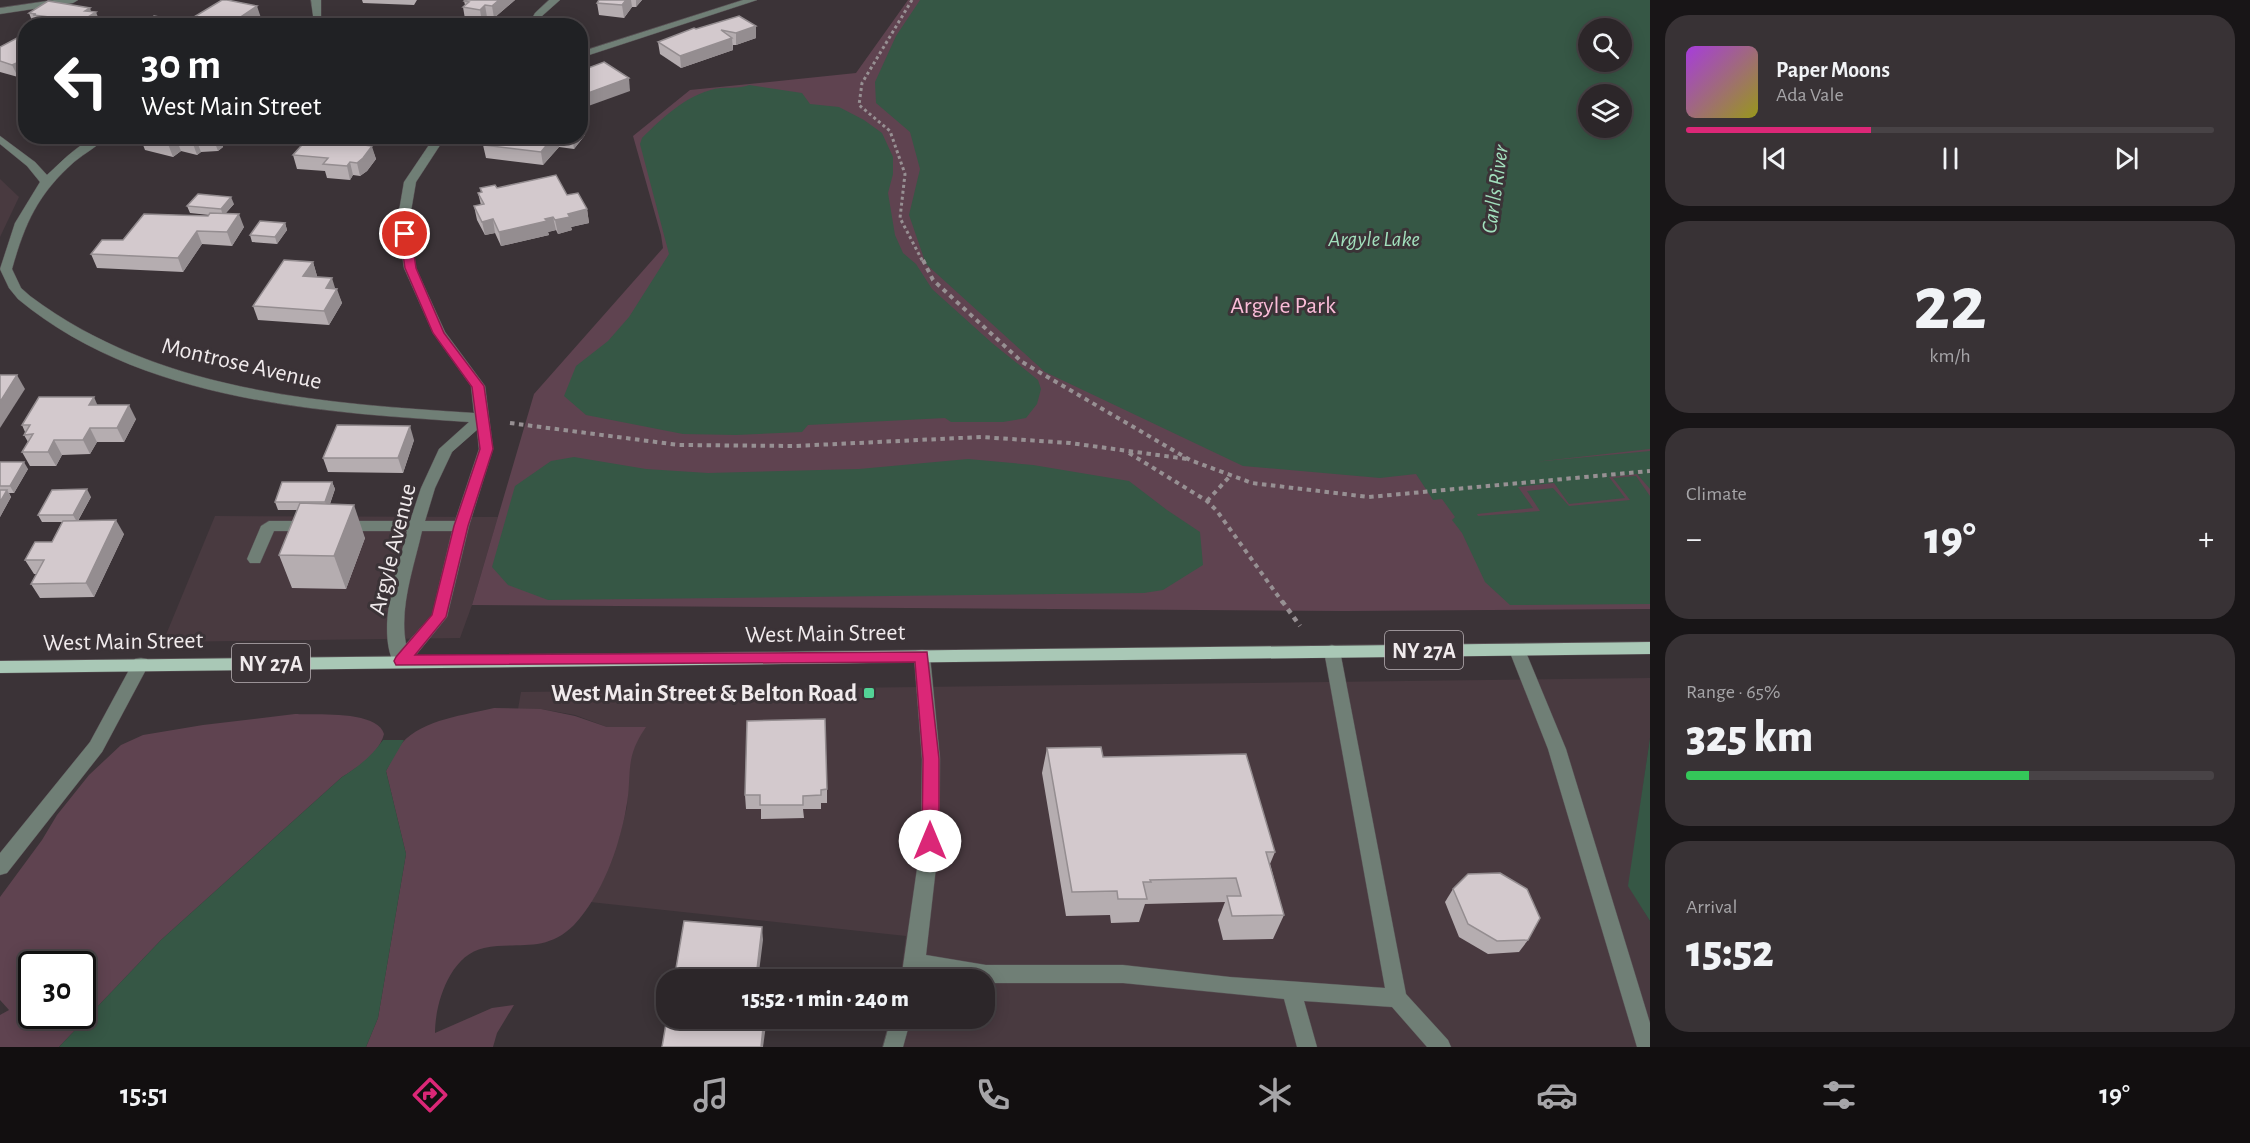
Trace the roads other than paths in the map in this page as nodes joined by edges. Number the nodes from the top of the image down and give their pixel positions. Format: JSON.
{"nodes":[{"id":1,"x":16,"y":0,"type":"edge"},
{"id":2,"x":73,"y":0,"type":"edge"},
{"id":3,"x":555,"y":0,"type":"edge"},
{"id":4,"x":752,"y":0,"type":"edge"},
{"id":5,"x":313,"y":1,"type":"edge"},
{"id":6,"x":1,"y":12,"type":"edge"},
{"id":7,"x":316,"y":18,"type":"edge"},
{"id":8,"x":537,"y":18,"type":"edge"},
{"id":9,"x":588,"y":52,"type":"edge"},
{"id":10,"x":0,"y":139,"type":"edge"},
{"id":11,"x":92,"y":144,"type":"edge"},
{"id":12,"x":436,"y":144,"type":"edge"},
{"id":13,"x":46,"y":182,"type":"junction"},
{"id":14,"x":3,"y":273,"type":"edge"},
{"id":15,"x":482,"y":418,"type":"junction"},
{"id":16,"x":416,"y":526,"type":"junction"},
{"id":17,"x":461,"y":526,"type":"junction"},
{"id":18,"x":255,"y":559,"type":"dead end"},
{"id":19,"x":1650,"y":648,"type":"edge"},
{"id":20,"x":1516,"y":650,"type":"junction"},
{"id":21,"x":1325,"y":651,"type":"junction"},
{"id":22,"x":922,"y":656,"type":"junction"},
{"id":23,"x":401,"y":661,"type":"junction"},
{"id":24,"x":141,"y":664,"type":"junction"},
{"id":25,"x":0,"y":667,"type":"edge"},
{"id":26,"x":0,"y":867,"type":"edge"},
{"id":27,"x":913,"y":969,"type":"edge"},
{"id":28,"x":995,"y":973,"type":"edge"},
{"id":29,"x":1291,"y":990,"type":"junction"},
{"id":30,"x":1397,"y":998,"type":"junction"},
{"id":31,"x":898,"y":1029,"type":"edge"},
{"id":32,"x":893,"y":1047,"type":"edge"},
{"id":33,"x":1307,"y":1047,"type":"edge"},
{"id":34,"x":1441,"y":1047,"type":"edge"},
{"id":35,"x":1647,"y":1047,"type":"edge"}],
"edges":[{"from":1,"to":6,"type":"street"},
{"from":2,"to":6,"type":"street"},
{"from":3,"to":8,"type":"street"},
{"from":4,"to":9,"type":"street"},
{"from":5,"to":7,"type":"street"},
{"from":10,"to":13,"type":"street"},
{"from":11,"to":13,"type":"street","name":"Montrose Avenue"},
{"from":12,"to":15,"type":"street"},
{"from":13,"to":14,"type":"street","name":"Montrose Avenue"},
{"from":14,"to":15,"type":"street","name":"Montrose Avenue"},
{"from":15,"to":16,"type":"street","name":"Argyle Avenue"},
{"from":15,"to":17,"type":"street"},
{"from":16,"to":17,"type":"street"},
{"from":16,"to":18,"type":"street"},
{"from":16,"to":23,"type":"street","name":"Argyle Avenue"},
{"from":17,"to":23,"type":"street"},
{"from":19,"to":20,"type":"main road","name":"West Main Street","number":"NY 27A"},
{"from":20,"to":21,"type":"main road","name":"West Main Street","number":"NY 27A"},
{"from":20,"to":35,"type":"street"},
{"from":21,"to":22,"type":"main road","name":"West Main Street","number":"NY 27A"},
{"from":21,"to":30,"type":"street"},
{"from":22,"to":23,"type":"main road","name":"West Main Street","number":"NY 27A"},
{"from":22,"to":27,"type":"street"},
{"from":23,"to":24,"type":"main road","name":"West Main Street","number":"NY 27A"},
{"from":24,"to":25,"type":"main road","name":"West Main Street","number":"NY 27A"},
{"from":24,"to":26,"type":"street"},
{"from":28,"to":29,"type":"street"},
{"from":29,"to":30,"type":"street"},
{"from":29,"to":33,"type":"street"},
{"from":30,"to":34,"type":"street"},
{"from":31,"to":32,"type":"street"}]}
